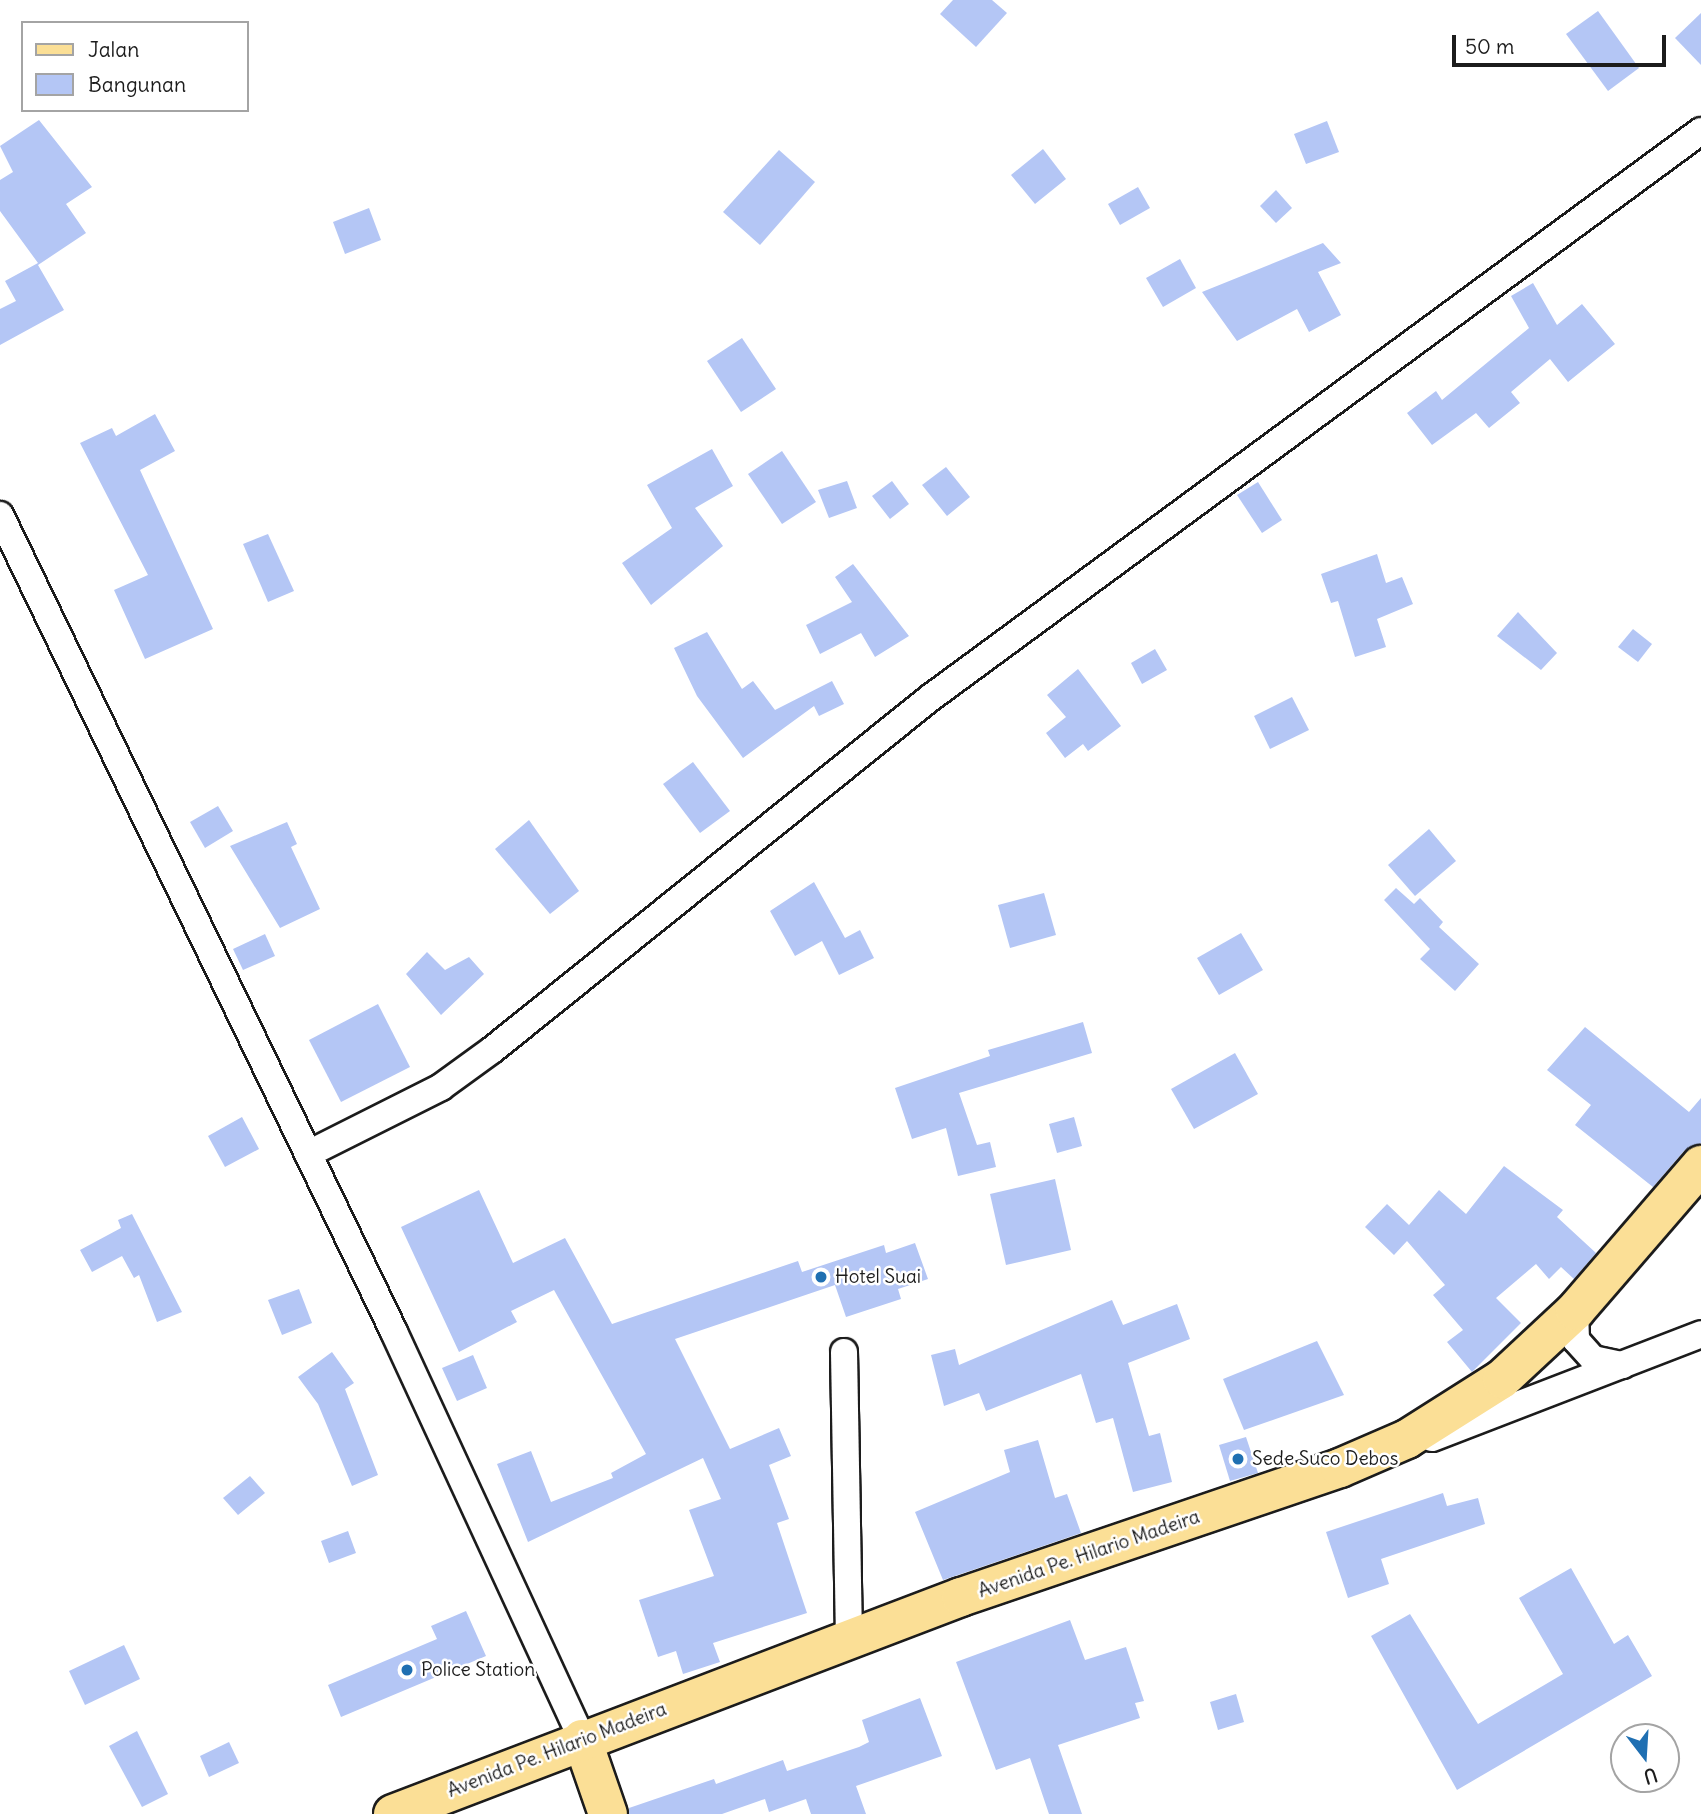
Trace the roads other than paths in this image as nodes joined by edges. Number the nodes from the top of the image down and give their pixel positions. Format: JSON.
{"nodes":[{"id":1,"x":1701,"y":131,"type":"edge"},
{"id":2,"x":0,"y":515,"type":"edge"},
{"id":3,"x":307,"y":1154,"type":"junction"},
{"id":4,"x":1701,"y":1165,"type":"edge"},
{"id":5,"x":1575,"y":1311,"type":"junction"},
{"id":6,"x":1701,"y":1334,"type":"edge"},
{"id":7,"x":844,"y":1352,"type":"dead end"},
{"id":8,"x":1622,"y":1364,"type":"junction"},
{"id":9,"x":1340,"y":1468,"type":"junction"},
{"id":10,"x":849,"y":1639,"type":"junction"},
{"id":11,"x":582,"y":1739,"type":"junction"},
{"id":12,"x":393,"y":1814,"type":"edge"},
{"id":13,"x":608,"y":1814,"type":"edge"}],
"edges":[{"from":1,"to":3,"type":"street"},
{"from":2,"to":3,"type":"street"},
{"from":3,"to":11,"type":"street"},
{"from":4,"to":5,"type":"main road","name":"Avenida Pe. Hilario Madeira"},
{"from":5,"to":8,"type":"street"},
{"from":5,"to":9,"type":"main road","name":"Avenida Pe. Hilario Madeira"},
{"from":6,"to":8,"type":"street"},
{"from":7,"to":10,"type":"street"},
{"from":8,"to":9,"type":"street"},
{"from":9,"to":10,"type":"main road","name":"Avenida Pe. Hilario Madeira"},
{"from":10,"to":11,"type":"main road","name":"Avenida Pe. Hilario Madeira"},
{"from":11,"to":12,"type":"main road","name":"Avenida Pe. Hilario Madeira"},
{"from":11,"to":13,"type":"main road"}]}
